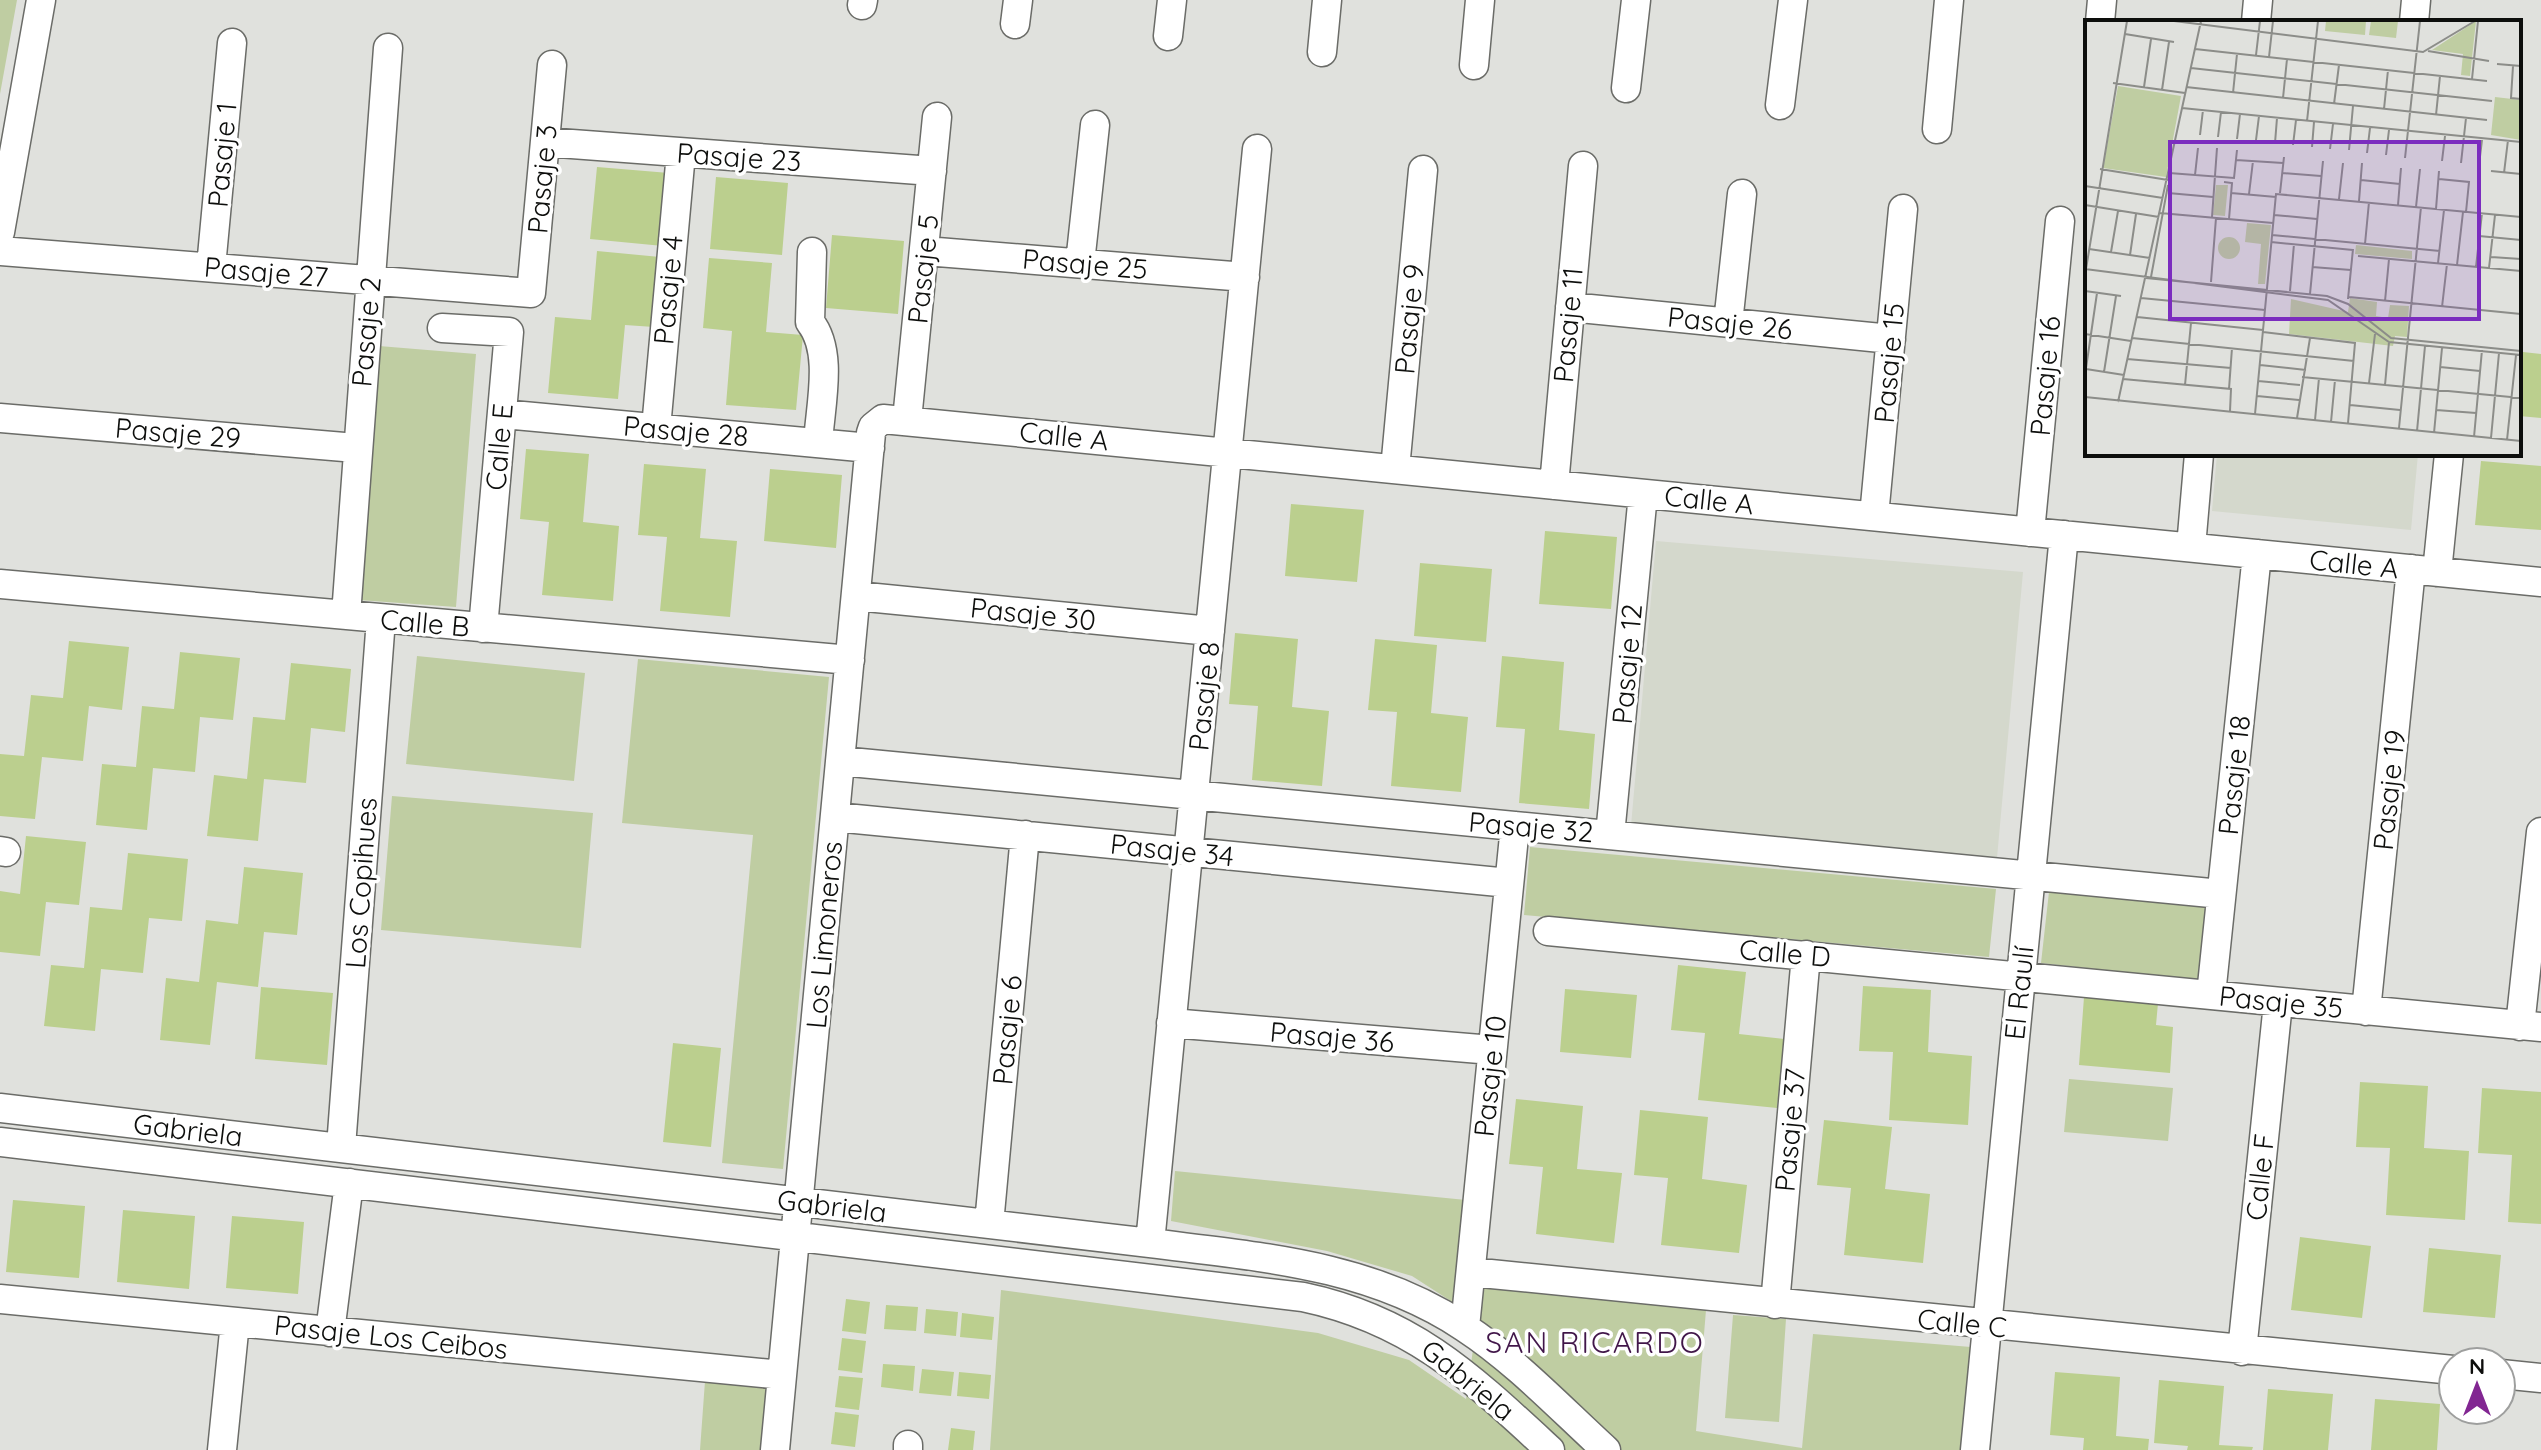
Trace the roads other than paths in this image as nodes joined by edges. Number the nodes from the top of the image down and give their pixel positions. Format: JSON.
{"nodes":[{"id":1,"x":41,"y":0,"type":"edge"},
{"id":2,"x":1172,"y":0,"type":"edge"},
{"id":3,"x":1327,"y":0,"type":"edge"},
{"id":4,"x":1480,"y":0,"type":"edge"},
{"id":5,"x":1636,"y":0,"type":"edge"},
{"id":6,"x":1793,"y":0,"type":"edge"},
{"id":7,"x":1949,"y":0,"type":"edge"},
{"id":8,"x":2102,"y":0,"type":"edge"},
{"id":9,"x":2258,"y":0,"type":"edge"},
{"id":10,"x":2416,"y":0,"type":"edge"},
{"id":11,"x":2100,"y":20,"type":"edge"},
{"id":12,"x":2256,"y":20,"type":"edge"},
{"id":13,"x":2414,"y":20,"type":"edge"},
{"id":14,"x":1168,"y":36,"type":"dead end"},
{"id":15,"x":232,"y":43,"type":"dead end"},
{"id":16,"x":388,"y":48,"type":"dead end"},
{"id":17,"x":1322,"y":52,"type":"dead end"},
{"id":18,"x":552,"y":65,"type":"dead end"},
{"id":19,"x":1474,"y":65,"type":"dead end"},
{"id":20,"x":1626,"y":88,"type":"dead end"},
{"id":21,"x":1780,"y":105,"type":"dead end"},
{"id":22,"x":937,"y":117,"type":"dead end"},
{"id":23,"x":1095,"y":125,"type":"dead end"},
{"id":24,"x":1937,"y":129,"type":"dead end"},
{"id":25,"x":545,"y":142,"type":"junction"},
{"id":26,"x":1257,"y":149,"type":"dead end"},
{"id":27,"x":681,"y":153,"type":"junction"},
{"id":28,"x":1583,"y":166,"type":"dead end"},
{"id":29,"x":1423,"y":170,"type":"dead end"},
{"id":30,"x":932,"y":171,"type":"junction"},
{"id":31,"x":1742,"y":194,"type":"dead end"},
{"id":32,"x":1903,"y":209,"type":"dead end"},
{"id":33,"x":2060,"y":221,"type":"dead end"},
{"id":34,"x":0,"y":232,"type":"edge"},
{"id":35,"x":0,"y":251,"type":"edge"},
{"id":36,"x":925,"y":251,"type":"junction"},
{"id":37,"x":812,"y":252,"type":"dead end"},
{"id":38,"x":1080,"y":263,"type":"junction"},
{"id":39,"x":211,"y":267,"type":"junction"},
{"id":40,"x":1245,"y":277,"type":"junction"},
{"id":41,"x":370,"y":280,"type":"junction"},
{"id":42,"x":531,"y":293,"type":"joint"},
{"id":43,"x":1570,"y":307,"type":"junction"},
{"id":44,"x":1728,"y":323,"type":"junction"},
{"id":45,"x":442,"y":328,"type":"dead end"},
{"id":46,"x":1891,"y":339,"type":"junction"},
{"id":47,"x":502,"y":414,"type":"junction"},
{"id":48,"x":0,"y":418,"type":"edge"},
{"id":49,"x":907,"y":420,"type":"junction"},
{"id":50,"x":656,"y":428,"type":"junction"},
{"id":51,"x":874,"y":435,"type":"junction"},
{"id":52,"x":818,"y":443,"type":"junction"},
{"id":53,"x":356,"y":448,"type":"junction"},
{"id":54,"x":1227,"y":453,"type":"junction"},
{"id":55,"x":2199,"y":456,"type":"edge"},
{"id":56,"x":2449,"y":456,"type":"edge"},
{"id":57,"x":1395,"y":469,"type":"junction"},
{"id":58,"x":1554,"y":485,"type":"junction"},
{"id":59,"x":1643,"y":494,"type":"junction"},
{"id":60,"x":1874,"y":516,"type":"junction"},
{"id":61,"x":2030,"y":532,"type":"junction"},
{"id":62,"x":2064,"y":535,"type":"junction"},
{"id":63,"x":2191,"y":547,"type":"junction"},
{"id":64,"x":2257,"y":554,"type":"junction"},
{"id":65,"x":2424,"y":570,"type":"junction"},
{"id":66,"x":2541,"y":582,"type":"edge"},
{"id":67,"x":0,"y":584,"type":"edge"},
{"id":68,"x":856,"y":596,"type":"junction"},
{"id":69,"x":346,"y":615,"type":"junction"},
{"id":70,"x":381,"y":619,"type":"junction"},
{"id":71,"x":483,"y":628,"type":"junction"},
{"id":72,"x":1210,"y":631,"type":"junction"},
{"id":73,"x":850,"y":660,"type":"junction"},
{"id":74,"x":840,"y":761,"type":"junction"},
{"id":75,"x":1194,"y":795,"type":"junction"},
{"id":76,"x":835,"y":817,"type":"junction"},
{"id":77,"x":1515,"y":826,"type":"junction"},
{"id":78,"x":2541,"y":832,"type":"edge"},
{"id":79,"x":1025,"y":835,"type":"junction"},
{"id":80,"x":1610,"y":835,"type":"junction"},
{"id":81,"x":1188,"y":851,"type":"junction"},
{"id":82,"x":2031,"y":875,"type":"junction"},
{"id":83,"x":1509,"y":883,"type":"junction"},
{"id":84,"x":2221,"y":894,"type":"junction"},
{"id":85,"x":1548,"y":931,"type":"dead end"},
{"id":86,"x":1806,"y":955,"type":"junction"},
{"id":87,"x":2021,"y":976,"type":"junction"},
{"id":88,"x":2211,"y":995,"type":"junction"},
{"id":89,"x":2278,"y":1003,"type":"junction"},
{"id":90,"x":2366,"y":1011,"type":"junction"},
{"id":91,"x":1171,"y":1023,"type":"junction"},
{"id":92,"x":2531,"y":1027,"type":"edge"},
{"id":93,"x":1492,"y":1050,"type":"junction"},
{"id":94,"x":0,"y":1108,"type":"edge"},
{"id":95,"x":0,"y":1142,"type":"edge"},
{"id":96,"x":341,"y":1147,"type":"junction"},
{"id":97,"x":349,"y":1183,"type":"junction"},
{"id":98,"x":799,"y":1202,"type":"junction"},
{"id":99,"x":989,"y":1224,"type":"junction"},
{"id":100,"x":795,"y":1237,"type":"junction"},
{"id":101,"x":1150,"y":1243,"type":"junction"},
{"id":102,"x":1471,"y":1272,"type":"junction"},
{"id":103,"x":0,"y":1299,"type":"edge"},
{"id":104,"x":1775,"y":1304,"type":"junction"},
{"id":105,"x":235,"y":1322,"type":"junction"},
{"id":106,"x":1987,"y":1326,"type":"junction"},
{"id":107,"x":1465,"y":1327,"type":"junction"},
{"id":108,"x":330,"y":1332,"type":"junction"},
{"id":109,"x":2242,"y":1351,"type":"junction"},
{"id":110,"x":2437,"y":1369,"type":"edge"},
{"id":111,"x":782,"y":1375,"type":"junction"},
{"id":112,"x":2517,"y":1376,"type":"edge"},
{"id":113,"x":2541,"y":1378,"type":"edge"},
{"id":114,"x":222,"y":1450,"type":"edge"},
{"id":115,"x":775,"y":1450,"type":"edge"},
{"id":116,"x":1550,"y":1450,"type":"edge"},
{"id":117,"x":1606,"y":1450,"type":"edge"},
{"id":118,"x":1975,"y":1450,"type":"edge"}],
"edges":[{"from":1,"to":34,"type":"street"},
{"from":2,"to":14,"type":"street"},
{"from":3,"to":17,"type":"street"},
{"from":4,"to":19,"type":"street"},
{"from":5,"to":20,"type":"street"},
{"from":6,"to":21,"type":"street"},
{"from":7,"to":24,"type":"street"},
{"from":8,"to":11,"type":"street"},
{"from":9,"to":12,"type":"street"},
{"from":10,"to":13,"type":"street"},
{"from":15,"to":39,"type":"street","name":"Pasaje 1"},
{"from":16,"to":41,"type":"street","name":"Pasaje 2"},
{"from":18,"to":25,"type":"street","name":"Pasaje 3"},
{"from":22,"to":30,"type":"street","name":"Pasaje 5"},
{"from":23,"to":38,"type":"street"},
{"from":25,"to":27,"type":"street","name":"Pasaje 23"},
{"from":25,"to":42,"type":"street","name":"Pasaje 3"},
{"from":26,"to":40,"type":"street","name":"Pasaje 8"},
{"from":27,"to":30,"type":"street","name":"Pasaje 23"},
{"from":27,"to":50,"type":"street","name":"Pasaje 4"},
{"from":28,"to":43,"type":"street","name":"Pasaje 11"},
{"from":29,"to":57,"type":"street","name":"Pasaje 9"},
{"from":30,"to":36,"type":"street","name":"Pasaje 5"},
{"from":31,"to":44,"type":"street"},
{"from":32,"to":46,"type":"street","name":"Pasaje 15"},
{"from":33,"to":61,"type":"street","name":"Pasaje 16"},
{"from":35,"to":39,"type":"street","name":"Pasaje 27"},
{"from":36,"to":38,"type":"street","name":"Pasaje 25"},
{"from":36,"to":49,"type":"street","name":"Pasaje 5"},
{"from":37,"to":52,"type":"street"},
{"from":38,"to":40,"type":"street","name":"Pasaje 25"},
{"from":39,"to":41,"type":"street","name":"Pasaje 27"},
{"from":40,"to":54,"type":"street","name":"Pasaje 8"},
{"from":41,"to":42,"type":"street","name":"Pasaje 27"},
{"from":41,"to":53,"type":"street","name":"Pasaje 2"},
{"from":43,"to":44,"type":"street","name":"Pasaje 26"},
{"from":43,"to":58,"type":"street","name":"Pasaje 11"},
{"from":44,"to":46,"type":"street","name":"Pasaje 26"},
{"from":45,"to":47,"type":"street","name":"Calle E"},
{"from":46,"to":60,"type":"street","name":"Pasaje 15"},
{"from":47,"to":50,"type":"street","name":"Pasaje 28"},
{"from":47,"to":71,"type":"street","name":"Calle E"},
{"from":48,"to":53,"type":"street","name":"Pasaje 29"},
{"from":49,"to":51,"type":"street","name":"Calle A"},
{"from":49,"to":54,"type":"street","name":"Calle A"},
{"from":50,"to":52,"type":"street","name":"Pasaje 28"},
{"from":51,"to":52,"type":"street","name":"Pasaje 28"},
{"from":51,"to":68,"type":"street","name":"Los Limoneros"},
{"from":53,"to":69,"type":"street","name":"Pasaje 2"},
{"from":54,"to":57,"type":"street","name":"Calle A"},
{"from":54,"to":72,"type":"street","name":"Pasaje 8"},
{"from":55,"to":63,"type":"street"},
{"from":56,"to":65,"type":"street","name":"Pasaje 19"},
{"from":57,"to":58,"type":"street","name":"Calle A"},
{"from":58,"to":59,"type":"street","name":"Calle A"},
{"from":59,"to":60,"type":"street","name":"Calle A"},
{"from":59,"to":80,"type":"street","name":"Pasaje 12"},
{"from":60,"to":61,"type":"street","name":"Calle A"},
{"from":61,"to":62,"type":"street","name":"Calle A"},
{"from":62,"to":63,"type":"street","name":"Calle A"},
{"from":62,"to":82,"type":"street","name":"El Raulí"},
{"from":63,"to":64,"type":"street","name":"Calle A"},
{"from":64,"to":65,"type":"street","name":"Calle A"},
{"from":64,"to":84,"type":"street","name":"Pasaje 18"},
{"from":65,"to":66,"type":"street","name":"Calle A"},
{"from":65,"to":90,"type":"street","name":"Pasaje 19"},
{"from":67,"to":69,"type":"street","name":"Calle B"},
{"from":68,"to":72,"type":"street","name":"Pasaje 30"},
{"from":68,"to":73,"type":"street","name":"Los Limoneros"},
{"from":69,"to":70,"type":"street","name":"Calle B"},
{"from":70,"to":71,"type":"street","name":"Calle B"},
{"from":70,"to":96,"type":"street","name":"Los Copihues"},
{"from":71,"to":73,"type":"street","name":"Calle B"},
{"from":72,"to":75,"type":"street","name":"Pasaje 8"},
{"from":73,"to":74,"type":"street","name":"Los Limoneros"},
{"from":74,"to":75,"type":"street","name":"Pasaje 32"},
{"from":74,"to":76,"type":"street","name":"Los Limoneros"},
{"from":75,"to":77,"type":"street","name":"Pasaje 32"},
{"from":75,"to":81,"type":"street","name":"Pasaje 8"},
{"from":76,"to":79,"type":"street","name":"Pasaje 34"},
{"from":76,"to":98,"type":"street","name":"Los Limoneros"},
{"from":77,"to":80,"type":"street","name":"Pasaje 32"},
{"from":77,"to":83,"type":"street","name":"Pasaje 10"},
{"from":78,"to":92,"type":"street"},
{"from":79,"to":81,"type":"street","name":"Pasaje 34"},
{"from":79,"to":99,"type":"street","name":"Pasaje 6"},
{"from":80,"to":82,"type":"street","name":"Pasaje 32"},
{"from":81,"to":83,"type":"street","name":"Pasaje 34"},
{"from":81,"to":91,"type":"street","name":"Pasaje 8"},
{"from":82,"to":84,"type":"street","name":"Pasaje 32"},
{"from":82,"to":87,"type":"street","name":"El Raulí"},
{"from":83,"to":93,"type":"street","name":"Pasaje 10"},
{"from":84,"to":88,"type":"street","name":"Pasaje 18"},
{"from":85,"to":86,"type":"street","name":"Calle D"},
{"from":86,"to":87,"type":"street","name":"Calle D"},
{"from":86,"to":104,"type":"street","name":"Pasaje 37"},
{"from":87,"to":88,"type":"street","name":"Pasaje 35"},
{"from":87,"to":106,"type":"street","name":"El Raulí"},
{"from":88,"to":89,"type":"street","name":"Pasaje 35"},
{"from":89,"to":90,"type":"street","name":"Pasaje 35"},
{"from":89,"to":109,"type":"street","name":"Calle F"},
{"from":90,"to":92,"type":"street","name":"Pasaje 35"},
{"from":91,"to":93,"type":"street","name":"Pasaje 36"},
{"from":91,"to":101,"type":"street","name":"Pasaje 8"},
{"from":93,"to":102,"type":"street","name":"Pasaje 10"},
{"from":94,"to":96,"type":"street","name":"Gabriela"},
{"from":95,"to":97,"type":"street","name":"Gabriela"},
{"from":96,"to":98,"type":"street","name":"Gabriela"},
{"from":97,"to":100,"type":"street","name":"Gabriela"},
{"from":97,"to":108,"type":"street"},
{"from":98,"to":99,"type":"street","name":"Gabriela"},
{"from":98,"to":100,"type":"street","name":"Los Limoneros"},
{"from":99,"to":101,"type":"street","name":"Gabriela"},
{"from":100,"to":111,"type":"street","name":"Los Limoneros"},
{"from":100,"to":116,"type":"street","name":"Gabriela"},
{"from":101,"to":107,"type":"street","name":"Gabriela"},
{"from":102,"to":104,"type":"street","name":"Calle C"},
{"from":102,"to":107,"type":"street","name":"Pasaje 10"},
{"from":103,"to":105,"type":"street","name":"Pasaje Los Ceibos"},
{"from":104,"to":106,"type":"street","name":"Calle C"},
{"from":105,"to":108,"type":"street","name":"Pasaje Los Ceibos"},
{"from":105,"to":114,"type":"street"},
{"from":106,"to":109,"type":"street","name":"Calle C"},
{"from":106,"to":118,"type":"street","name":"El Raulí"},
{"from":107,"to":117,"type":"street","name":"Gabriela"},
{"from":108,"to":111,"type":"street","name":"Pasaje Los Ceibos"},
{"from":109,"to":110,"type":"street","name":"Calle C"},
{"from":111,"to":115,"type":"street","name":"Los Limoneros"},
{"from":112,"to":113,"type":"street"}]}
